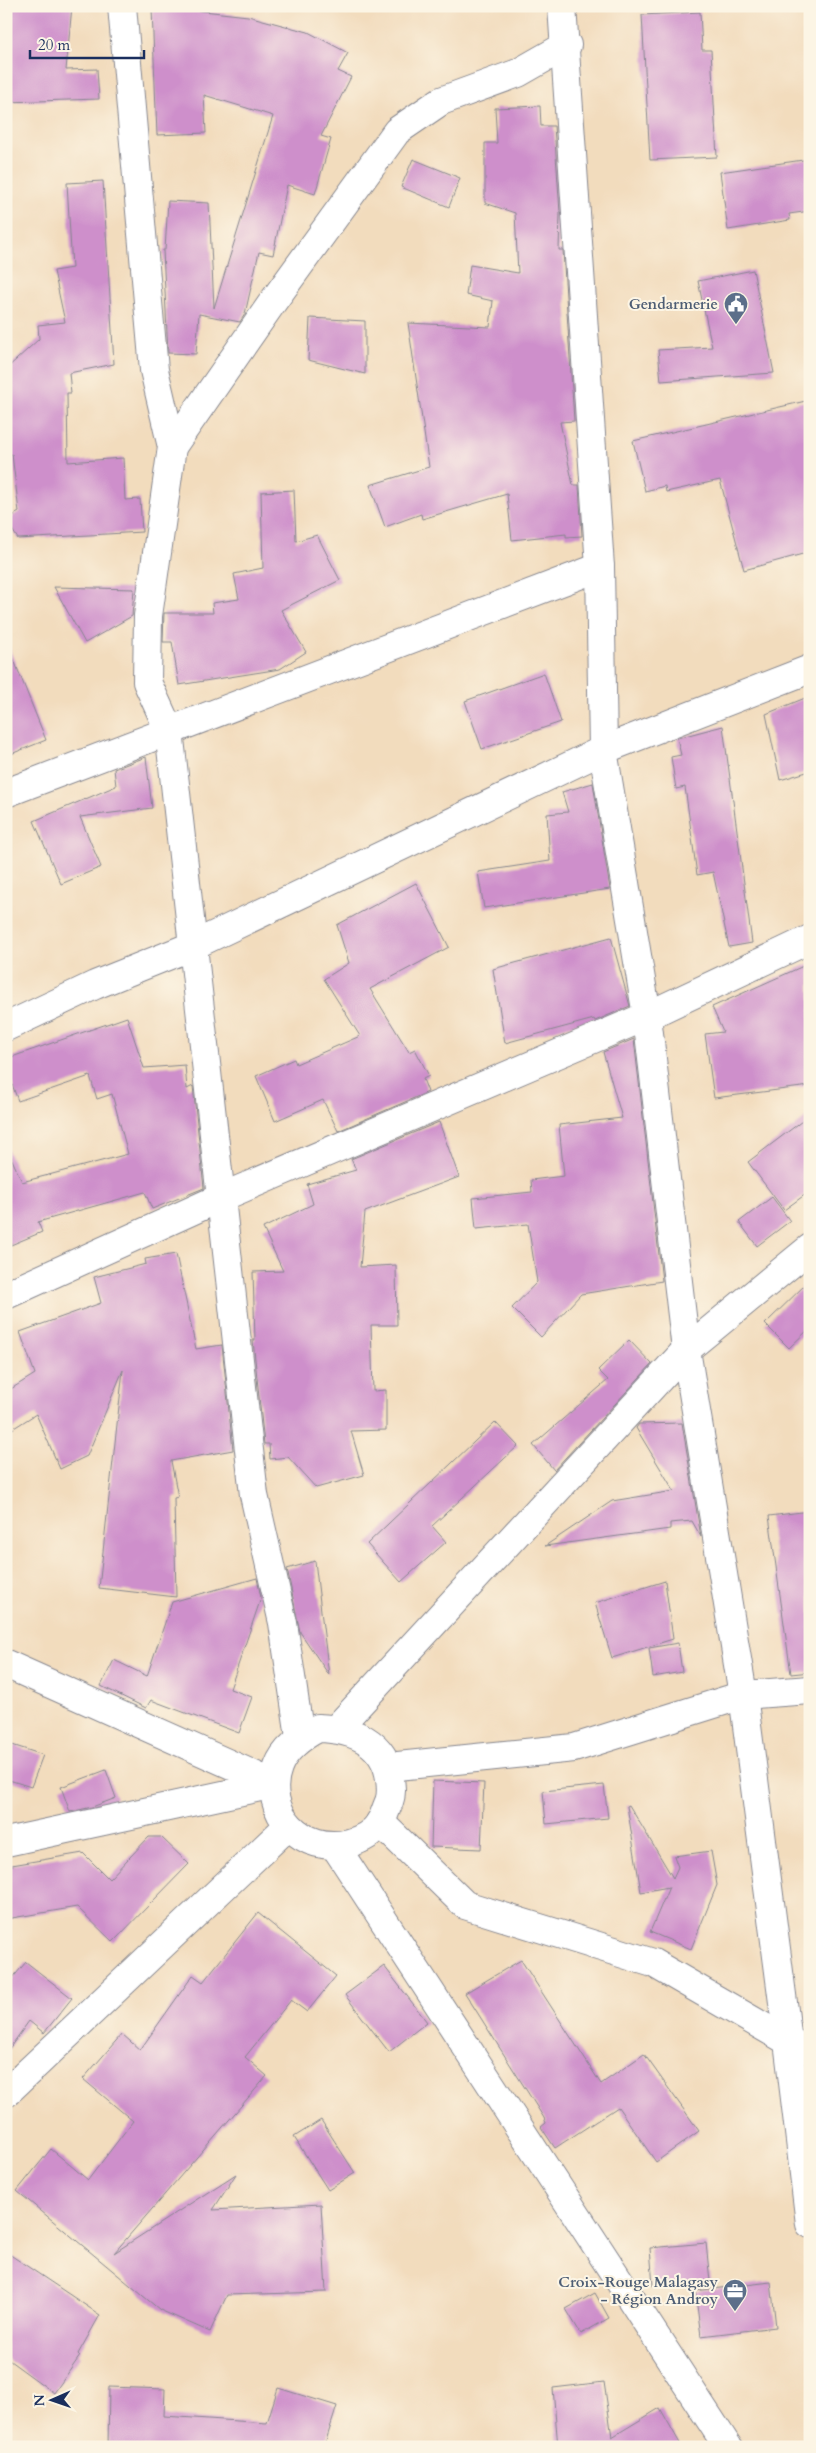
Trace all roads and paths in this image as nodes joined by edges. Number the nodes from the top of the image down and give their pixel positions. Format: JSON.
{"nodes":[{"id":1,"x":122,"y":6,"type":"edge"},
{"id":2,"x":562,"y":6,"type":"edge"},
{"id":3,"x":567,"y":45,"type":"junction"},
{"id":4,"x":172,"y":447,"type":"junction"},
{"id":5,"x":600,"y":567,"type":"junction"},
{"id":6,"x":810,"y":669,"type":"edge"},
{"id":7,"x":169,"y":730,"type":"junction"},
{"id":8,"x":603,"y":750,"type":"junction"},
{"id":9,"x":6,"y":793,"type":"edge"},
{"id":10,"x":810,"y":939,"type":"edge"},
{"id":11,"x":192,"y":946,"type":"junction"},
{"id":12,"x":647,"y":1016,"type":"junction"},
{"id":13,"x":6,"y":1027,"type":"edge"},
{"id":14,"x":222,"y":1197,"type":"junction"},
{"id":15,"x":810,"y":1248,"type":"edge"},
{"id":16,"x":6,"y":1295,"type":"edge"},
{"id":17,"x":686,"y":1350,"type":"junction"},
{"id":18,"x":6,"y":1664,"type":"edge"},
{"id":19,"x":810,"y":1690,"type":"edge"},
{"id":20,"x":743,"y":1695,"type":"junction"},
{"id":21,"x":337,"y":1728,"type":"junction"},
{"id":22,"x":300,"y":1737,"type":"junction"},
{"id":23,"x":388,"y":1767,"type":"junction"},
{"id":24,"x":274,"y":1784,"type":"junction"},
{"id":25,"x":380,"y":1822,"type":"junction"},
{"id":26,"x":288,"y":1826,"type":"junction"},
{"id":27,"x":6,"y":1842,"type":"edge"},
{"id":28,"x":335,"y":1846,"type":"junction"},
{"id":29,"x":799,"y":2045,"type":"edge"},
{"id":30,"x":6,"y":2093,"type":"edge"},
{"id":31,"x":810,"y":2224,"type":"edge"},
{"id":32,"x":728,"y":2447,"type":"edge"}],
"edges":[{"from":1,"to":4,"type":"street"},
{"from":2,"to":3,"type":"street"},
{"from":3,"to":4,"type":"street"},
{"from":3,"to":5,"type":"street"},
{"from":4,"to":7,"type":"street"},
{"from":5,"to":7,"type":"street"},
{"from":5,"to":8,"type":"street"},
{"from":6,"to":8,"type":"street"},
{"from":7,"to":9,"type":"street"},
{"from":7,"to":11,"type":"street"},
{"from":8,"to":11,"type":"street"},
{"from":8,"to":12,"type":"street"},
{"from":10,"to":12,"type":"street"},
{"from":11,"to":13,"type":"street"},
{"from":11,"to":14,"type":"street"},
{"from":12,"to":14,"type":"street"},
{"from":12,"to":17,"type":"street"},
{"from":14,"to":16,"type":"street"},
{"from":14,"to":22,"type":"street"},
{"from":15,"to":17,"type":"street"},
{"from":17,"to":20,"type":"street"},
{"from":17,"to":21,"type":"street"},
{"from":18,"to":24,"type":"street"},
{"from":19,"to":20,"type":"street"},
{"from":20,"to":23,"type":"street"},
{"from":20,"to":29,"type":"street"},
{"from":21,"to":22,"type":"street"},
{"from":21,"to":23,"type":"street"},
{"from":22,"to":24,"type":"street"},
{"from":23,"to":25,"type":"street"},
{"from":24,"to":26,"type":"street"},
{"from":24,"to":27,"type":"street"},
{"from":25,"to":28,"type":"street"},
{"from":25,"to":29,"type":"street"},
{"from":26,"to":28,"type":"street"},
{"from":26,"to":30,"type":"street"},
{"from":28,"to":32,"type":"street"},
{"from":29,"to":31,"type":"street"}]}
